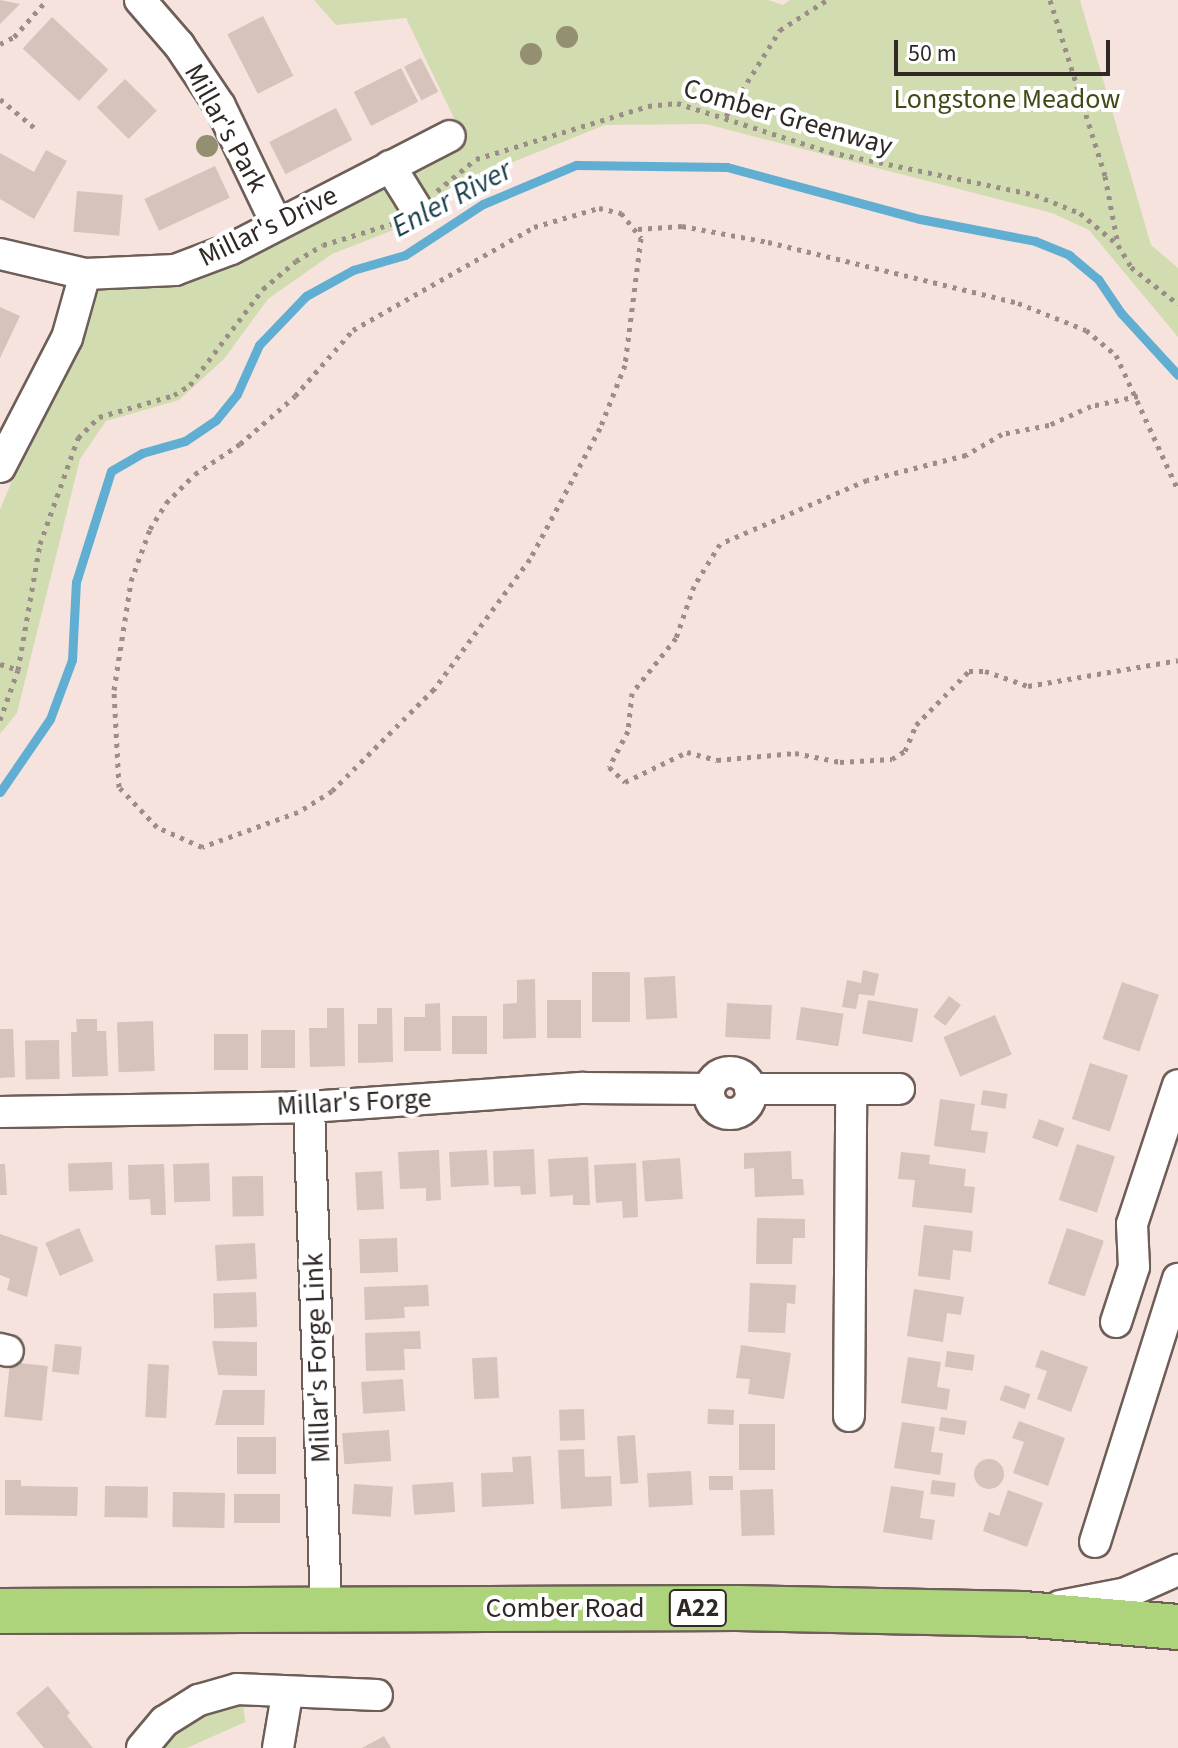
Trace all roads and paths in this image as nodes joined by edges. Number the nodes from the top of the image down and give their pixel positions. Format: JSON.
{"nodes":[{"id":1,"x":47,"y":0,"type":"edge"},
{"id":2,"x":140,"y":0,"type":"edge"},
{"id":3,"x":827,"y":0,"type":"edge"},
{"id":4,"x":1050,"y":0,"type":"edge"},
{"id":5,"x":0,"y":44,"type":"edge"},
{"id":6,"x":0,"y":99,"type":"edge"},
{"id":7,"x":726,"y":116,"type":"junction"},
{"id":8,"x":36,"y":129,"type":"dead end"},
{"id":9,"x":450,"y":136,"type":"dead end"},
{"id":10,"x":390,"y":166,"type":"junction"},
{"id":11,"x":416,"y":208,"type":"junction"},
{"id":12,"x":276,"y":223,"type":"junction"},
{"id":13,"x":638,"y":229,"type":"junction"},
{"id":14,"x":1118,"y":245,"type":"junction"},
{"id":15,"x":0,"y":254,"type":"edge"},
{"id":16,"x":85,"y":274,"type":"junction"},
{"id":17,"x":1178,"y":304,"type":"edge"},
{"id":18,"x":1138,"y":396,"type":"junction"},
{"id":19,"x":0,"y":467,"type":"edge"},
{"id":20,"x":1178,"y":490,"type":"edge"},
{"id":21,"x":1178,"y":660,"type":"edge"},
{"id":22,"x":0,"y":664,"type":"edge"},
{"id":23,"x":18,"y":670,"type":"junction"},
{"id":24,"x":0,"y":720,"type":"edge"},
{"id":25,"x":1178,"y":1085,"type":"edge"},
{"id":26,"x":899,"y":1089,"type":"dead end"},
{"id":27,"x":851,"y":1090,"type":"junction"},
{"id":28,"x":309,"y":1107,"type":"junction"},
{"id":29,"x":0,"y":1112,"type":"edge"},
{"id":30,"x":1166,"y":1161,"type":"edge"},
{"id":31,"x":1177,"y":1285,"type":"edge"},
{"id":32,"x":1116,"y":1322,"type":"dead end"},
{"id":33,"x":849,"y":1416,"type":"dead end"},
{"id":34,"x":1095,"y":1542,"type":"dead end"},
{"id":35,"x":1178,"y":1570,"type":"edge"},
{"id":36,"x":326,"y":1608,"type":"junction"},
{"id":37,"x":0,"y":1611,"type":"edge"},
{"id":38,"x":1023,"y":1614,"type":"junction"},
{"id":39,"x":1178,"y":1627,"type":"edge"},
{"id":40,"x":287,"y":1695,"type":"junction"},
{"id":41,"x":377,"y":1695,"type":"dead end"},
{"id":42,"x":142,"y":1748,"type":"edge"},
{"id":43,"x":278,"y":1748,"type":"edge"}],
"edges":[{"from":1,"to":5,"type":"path"},
{"from":2,"to":12,"type":"street","name":"Millar's Park"},
{"from":3,"to":7,"type":"path"},
{"from":4,"to":14,"type":"path"},
{"from":6,"to":8,"type":"path"},
{"from":7,"to":11,"type":"path","name":"Comber Greenway"},
{"from":7,"to":14,"type":"path","name":"Comber Greenway"},
{"from":9,"to":10,"type":"street","name":"Millar's Drive"},
{"from":10,"to":11,"type":"street"},
{"from":10,"to":12,"type":"street","name":"Millar's Drive"},
{"from":11,"to":23,"type":"path","name":"Comber Greenway"},
{"from":12,"to":16,"type":"street","name":"Millar's Drive"},
{"from":13,"to":13,"type":"path"},
{"from":13,"to":18,"type":"path"},
{"from":14,"to":17,"type":"path","name":"Comber Greenway"},
{"from":15,"to":16,"type":"street","name":"Millar's Drive"},
{"from":16,"to":19,"type":"street"},
{"from":18,"to":20,"type":"path"},
{"from":18,"to":21,"type":"path"},
{"from":22,"to":23,"type":"path"},
{"from":23,"to":24,"type":"path","name":"Comber Greenway"},
{"from":25,"to":30,"type":"street"},
{"from":26,"to":27,"type":"street","name":"Millar's Forge"},
{"from":27,"to":28,"type":"street","name":"Millar's Forge"},
{"from":27,"to":33,"type":"street"},
{"from":28,"to":29,"type":"street","name":"Millar's Forge"},
{"from":28,"to":36,"type":"street","name":"Millar's Forge Link"},
{"from":30,"to":32,"type":"street"},
{"from":31,"to":34,"type":"street"},
{"from":35,"to":38,"type":"street"},
{"from":36,"to":37,"type":"highway","name":"Comber Road","number":"A22"},
{"from":36,"to":38,"type":"highway","name":"Comber Road","number":"A22"},
{"from":38,"to":39,"type":"highway","name":"Comber Road","number":"A22"},
{"from":40,"to":41,"type":"street"},
{"from":40,"to":42,"type":"street"},
{"from":40,"to":43,"type":"street"}]}
